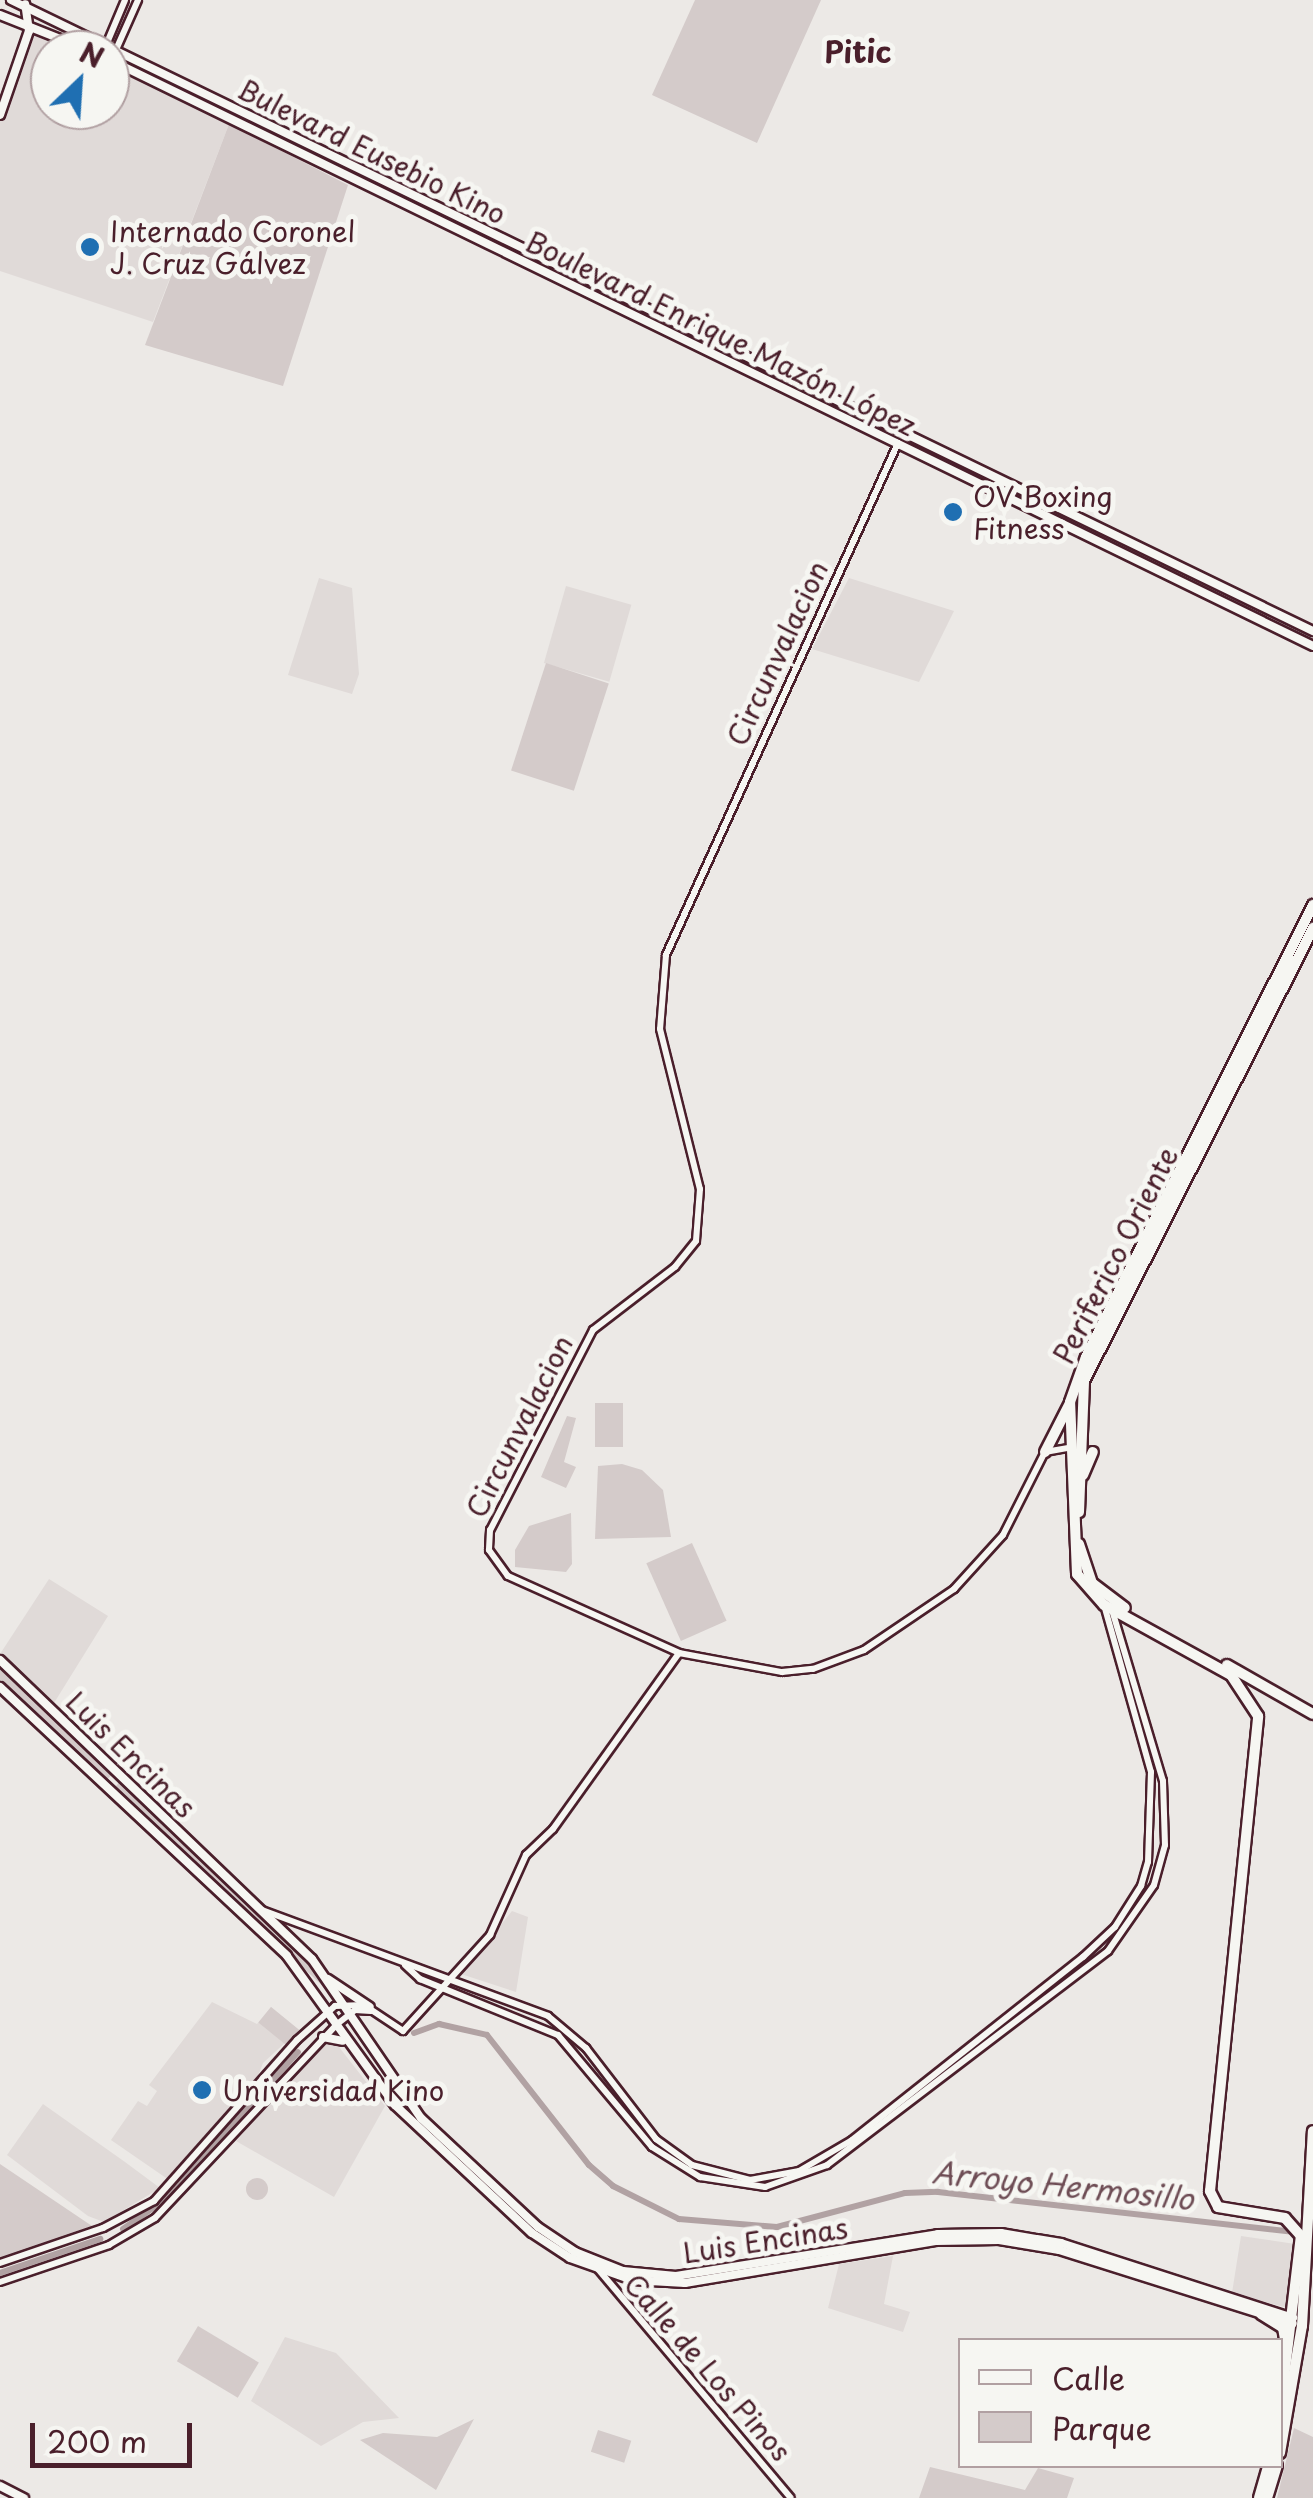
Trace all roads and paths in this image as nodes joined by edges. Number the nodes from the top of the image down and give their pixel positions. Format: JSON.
{"nodes":[{"id":1,"x":14,"y":0,"type":"edge"},
{"id":2,"x":125,"y":0,"type":"edge"},
{"id":3,"x":138,"y":0,"type":"edge"},
{"id":4,"x":25,"y":2,"type":"edge"},
{"id":5,"x":0,"y":12,"type":"edge"},
{"id":6,"x":29,"y":25,"type":"junction"},
{"id":7,"x":41,"y":30,"type":"edge"},
{"id":8,"x":77,"y":30,"type":"edge"},
{"id":9,"x":115,"y":30,"type":"edge"},
{"id":10,"x":119,"y":30,"type":"edge"},
{"id":11,"x":130,"y":57,"type":"edge"},
{"id":12,"x":130,"y":70,"type":"edge"},
{"id":13,"x":0,"y":115,"type":"edge"},
{"id":14,"x":898,"y":443,"type":"junction"},
{"id":15,"x":1313,"y":631,"type":"edge"},
{"id":16,"x":1313,"y":646,"type":"edge"},
{"id":17,"x":1313,"y":905,"type":"edge"},
{"id":18,"x":1313,"y":928,"type":"edge"},
{"id":19,"x":1070,"y":1402,"type":"junction"},
{"id":20,"x":1076,"y":1448,"type":"junction"},
{"id":21,"x":1045,"y":1452,"type":"junction"},
{"id":22,"x":1093,"y":1452,"type":"dead end"},
{"id":23,"x":1080,"y":1480,"type":"junction"},
{"id":24,"x":1108,"y":1603,"type":"junction"},
{"id":25,"x":679,"y":1652,"type":"junction"},
{"id":26,"x":0,"y":1660,"type":"edge"},
{"id":27,"x":1240,"y":1677,"type":"junction"},
{"id":28,"x":0,"y":1687,"type":"edge"},
{"id":29,"x":1313,"y":1714,"type":"edge"},
{"id":30,"x":262,"y":1910,"type":"junction"},
{"id":31,"x":404,"y":1964,"type":"junction"},
{"id":32,"x":326,"y":1978,"type":"junction"},
{"id":33,"x":450,"y":1980,"type":"junction"},
{"id":34,"x":443,"y":1988,"type":"junction"},
{"id":35,"x":341,"y":2003,"type":"junction"},
{"id":36,"x":373,"y":2010,"type":"junction"},
{"id":37,"x":328,"y":2011,"type":"junction"},
{"id":38,"x":348,"y":2014,"type":"junction"},
{"id":39,"x":336,"y":2024,"type":"junction"},
{"id":40,"x":324,"y":2037,"type":"junction"},
{"id":41,"x":297,"y":2040,"type":"junction"},
{"id":42,"x":346,"y":2042,"type":"junction"},
{"id":43,"x":310,"y":2051,"type":"junction"},
{"id":44,"x":376,"y":2060,"type":"junction"},
{"id":45,"x":364,"y":2069,"type":"junction"},
{"id":46,"x":910,"y":2094,"type":"junction"},
{"id":47,"x":916,"y":2101,"type":"junction"},
{"id":48,"x":1313,"y":2130,"type":"edge"},
{"id":49,"x":1304,"y":2233,"type":"junction"},
{"id":50,"x":0,"y":2263,"type":"edge"},
{"id":51,"x":598,"y":2266,"type":"junction"},
{"id":52,"x":0,"y":2282,"type":"edge"},
{"id":53,"x":1261,"y":2314,"type":"junction"},
{"id":54,"x":1298,"y":2322,"type":"junction"},
{"id":55,"x":1287,"y":2370,"type":"junction"},
{"id":56,"x":1283,"y":2393,"type":"edge"},
{"id":57,"x":1283,"y":2431,"type":"edge"},
{"id":58,"x":1267,"y":2468,"type":"edge"},
{"id":59,"x":1276,"y":2468,"type":"edge"},
{"id":60,"x":0,"y":2489,"type":"edge"},
{"id":61,"x":13,"y":2498,"type":"edge"},
{"id":62,"x":24,"y":2498,"type":"edge"},
{"id":63,"x":791,"y":2498,"type":"edge"},
{"id":64,"x":1259,"y":2498,"type":"edge"},
{"id":65,"x":1267,"y":2498,"type":"edge"}],
"edges":[{"from":1,"to":4,"type":"main road","name":"Bulevard Eusebio Kino"},
{"from":1,"to":5,"type":"main road"},
{"from":2,"to":9,"type":"street"},
{"from":3,"to":10,"type":"street"},
{"from":4,"to":6,"type":"main road"},
{"from":4,"to":8,"type":"main road","name":"Bulevard Eusebio Kino"},
{"from":5,"to":6,"type":"main road"},
{"from":6,"to":7,"type":"main road"},
{"from":6,"to":13,"type":"main road"},
{"from":11,"to":15,"type":"main road","name":"Bulevard Eusebio Kino"},
{"from":12,"to":14,"type":"main road","name":"Boulevard Enrique Mazón López"},
{"from":14,"to":16,"type":"main road","name":"Boulevard Enrique Mazón López"},
{"from":14,"to":25,"type":"street","name":"Circunvalacion"},
{"from":17,"to":19,"type":"highway","name":"Periferico Oriente"},
{"from":18,"to":20,"type":"highway","name":"Periferico Oriente"},
{"from":19,"to":20,"type":"highway","name":"Periferico Oriente"},
{"from":19,"to":21,"type":"highway"},
{"from":20,"to":21,"type":"street"},
{"from":20,"to":23,"type":"highway","name":"Periferico Oriente"},
{"from":20,"to":24,"type":"highway","name":"Periferico Oriente"},
{"from":21,"to":25,"type":"street","name":"Circunvalacion"},
{"from":22,"to":23,"type":"highway"},
{"from":23,"to":24,"type":"highway","name":"Periferico Oriente"},
{"from":24,"to":27,"type":"highway","name":"Periferico Oriente"},
{"from":24,"to":46,"type":"street"},
{"from":24,"to":47,"type":"street"},
{"from":25,"to":33,"type":"street"},
{"from":26,"to":30,"type":"main road","name":"Luis Encinas"},
{"from":27,"to":29,"type":"highway","name":"Periferico Oriente"},
{"from":27,"to":49,"type":"highway"},
{"from":28,"to":37,"type":"main road"},
{"from":30,"to":31,"type":"street"},
{"from":30,"to":32,"type":"main road","name":"Luis Encinas"},
{"from":31,"to":33,"type":"street"},
{"from":31,"to":34,"type":"street"},
{"from":32,"to":35,"type":"main road","name":"Luis Encinas"},
{"from":32,"to":36,"type":"main road"},
{"from":33,"to":34,"type":"street"},
{"from":33,"to":46,"type":"street"},
{"from":34,"to":36,"type":"street"},
{"from":34,"to":47,"type":"street"},
{"from":35,"to":36,"type":"street"},
{"from":35,"to":37,"type":"street"},
{"from":35,"to":38,"type":"main road","name":"Luis Encinas"},
{"from":36,"to":38,"type":"street"},
{"from":37,"to":39,"type":"main road"},
{"from":37,"to":41,"type":"street"},
{"from":38,"to":39,"type":"street"},
{"from":38,"to":44,"type":"main road","name":"Luis Encinas"},
{"from":39,"to":40,"type":"street"},
{"from":39,"to":42,"type":"main road"},
{"from":40,"to":42,"type":"main road"},
{"from":40,"to":43,"type":"street"},
{"from":41,"to":43,"type":"street"},
{"from":41,"to":50,"type":"street"},
{"from":42,"to":45,"type":"main road"},
{"from":43,"to":52,"type":"street"},
{"from":44,"to":45,"type":"main road"},
{"from":44,"to":51,"type":"main road","name":"Luis Encinas"},
{"from":45,"to":51,"type":"main road"},
{"from":46,"to":47,"type":"street"},
{"from":48,"to":49,"type":"highway"},
{"from":49,"to":54,"type":"highway"},
{"from":51,"to":53,"type":"main road"},
{"from":51,"to":54,"type":"main road","name":"Luis Encinas"},
{"from":51,"to":63,"type":"street","name":"Calle de Los Pinos"},
{"from":53,"to":54,"type":"main road"},
{"from":53,"to":55,"type":"highway"},
{"from":54,"to":55,"type":"highway"},
{"from":54,"to":57,"type":"highway"},
{"from":55,"to":56,"type":"highway"},
{"from":58,"to":64,"type":"highway"},
{"from":59,"to":65,"type":"highway"},
{"from":60,"to":61,"type":"main road"},
{"from":60,"to":62,"type":"main road"}]}
